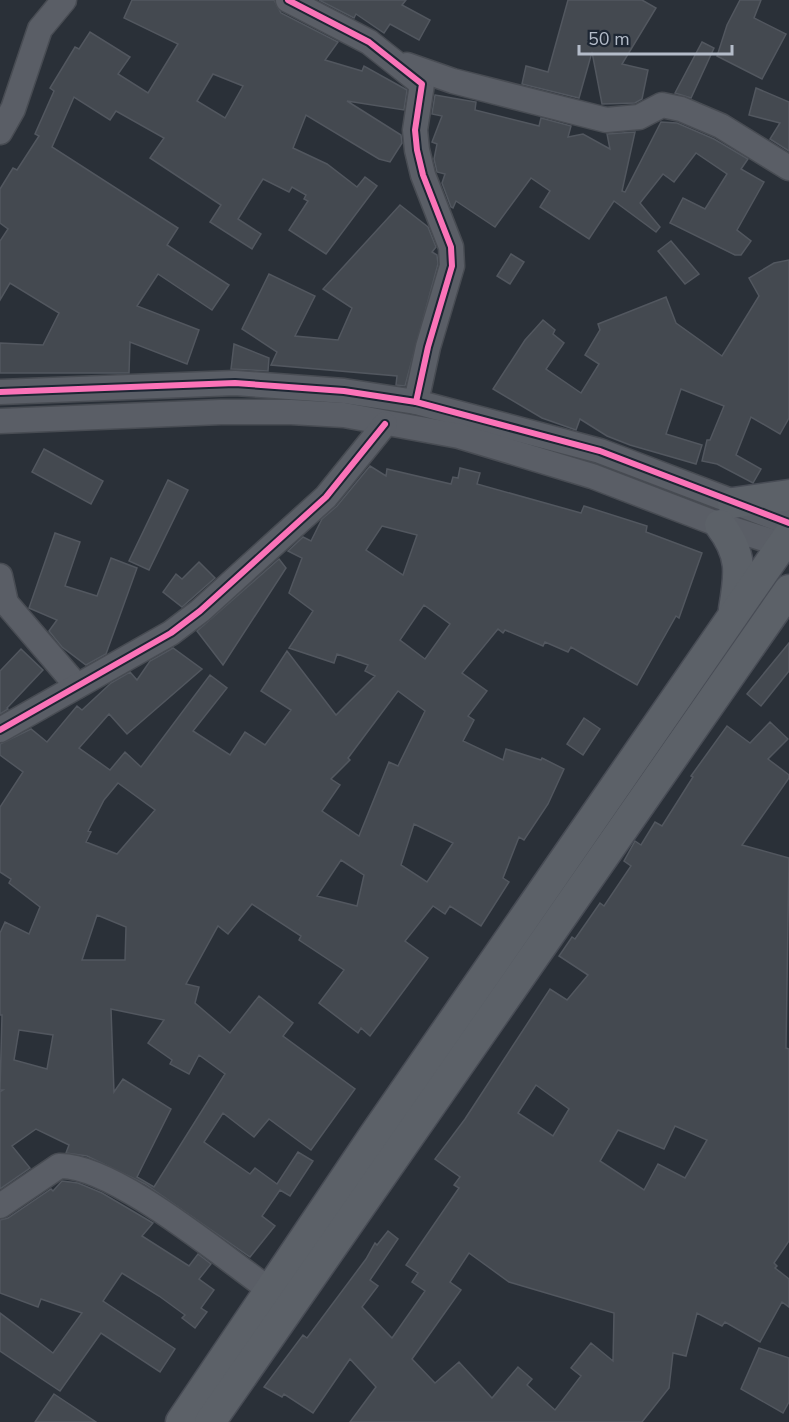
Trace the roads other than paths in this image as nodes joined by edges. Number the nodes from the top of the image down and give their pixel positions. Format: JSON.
{"nodes":[{"id":1,"x":64,"y":0,"type":"edge"},
{"id":2,"x":288,"y":0,"type":"edge"},
{"id":3,"x":392,"y":60,"type":"junction"},
{"id":4,"x":0,"y":132,"type":"edge"},
{"id":5,"x":789,"y":168,"type":"edge"},
{"id":6,"x":0,"y":392,"type":"edge"},
{"id":7,"x":416,"y":402,"type":"junction"},
{"id":8,"x":0,"y":421,"type":"edge"},
{"id":9,"x":385,"y":424,"type":"junction"},
{"id":10,"x":789,"y":495,"type":"edge"},
{"id":11,"x":727,"y":514,"type":"junction"},
{"id":12,"x":787,"y":537,"type":"edge"},
{"id":13,"x":0,"y":576,"type":"edge"},
{"id":14,"x":789,"y":590,"type":"edge"},
{"id":15,"x":733,"y":615,"type":"junction"},
{"id":16,"x":77,"y":686,"type":"junction"},
{"id":17,"x":0,"y":730,"type":"edge"},
{"id":18,"x":0,"y":1206,"type":"edge"},
{"id":19,"x":270,"y":1290,"type":"junction"},
{"id":20,"x":181,"y":1422,"type":"edge"},
{"id":21,"x":210,"y":1422,"type":"edge"}],
"edges":[{"from":1,"to":4,"type":"street"},
{"from":2,"to":3,"type":"street"},
{"from":3,"to":5,"type":"street"},
{"from":3,"to":7,"type":"street"},
{"from":6,"to":7,"type":"street"},
{"from":7,"to":11,"type":"street"},
{"from":8,"to":9,"type":"street"},
{"from":9,"to":11,"type":"street"},
{"from":9,"to":16,"type":"street"},
{"from":10,"to":11,"type":"main road"},
{"from":11,"to":12,"type":"street"},
{"from":11,"to":15,"type":"main road"},
{"from":12,"to":15,"type":"main road"},
{"from":13,"to":16,"type":"street"},
{"from":14,"to":21,"type":"main road"},
{"from":15,"to":19,"type":"main road"},
{"from":16,"to":17,"type":"street"},
{"from":18,"to":19,"type":"street"},
{"from":19,"to":20,"type":"main road"}]}
